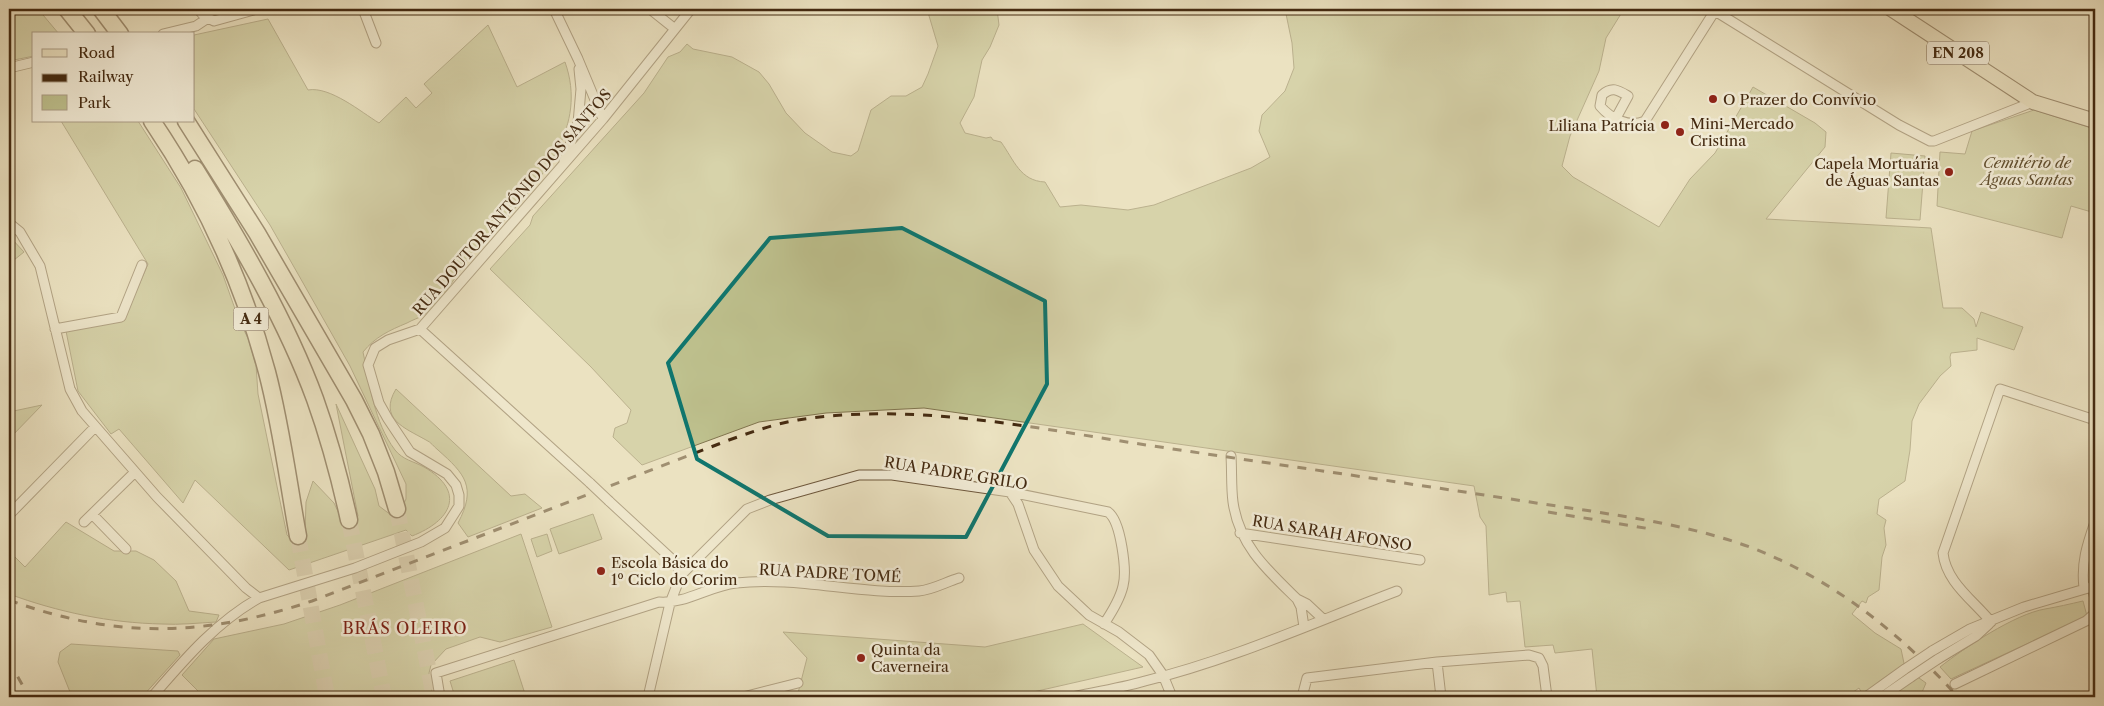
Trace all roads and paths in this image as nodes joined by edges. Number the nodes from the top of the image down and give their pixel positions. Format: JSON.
{"nodes":[{"id":1,"x":67,"y":9,"type":"edge"},
{"id":2,"x":79,"y":9,"type":"edge"},
{"id":3,"x":101,"y":9,"type":"edge"},
{"id":4,"x":198,"y":9,"type":"edge"},
{"id":5,"x":257,"y":9,"type":"edge"},
{"id":6,"x":363,"y":9,"type":"edge"},
{"id":7,"x":554,"y":9,"type":"edge"},
{"id":8,"x":650,"y":9,"type":"edge"},
{"id":9,"x":691,"y":9,"type":"edge"},
{"id":10,"x":1891,"y":9,"type":"edge"},
{"id":11,"x":1716,"y":10,"type":"edge"},
{"id":12,"x":208,"y":18,"type":"junction"},
{"id":13,"x":675,"y":29,"type":"junction"},
{"id":14,"x":85,"y":32,"type":"edge"},
{"id":15,"x":97,"y":32,"type":"edge"},
{"id":16,"x":118,"y":32,"type":"edge"},
{"id":17,"x":171,"y":32,"type":"edge"},
{"id":18,"x":376,"y":43,"type":"dead end"},
{"id":19,"x":578,"y":59,"type":"junction"},
{"id":20,"x":32,"y":62,"type":"edge"},
{"id":21,"x":9,"y":68,"type":"edge"},
{"id":22,"x":2033,"y":102,"type":"junction"},
{"id":23,"x":1616,"y":118,"type":"dead end"},
{"id":24,"x":603,"y":119,"type":"junction"},
{"id":25,"x":2095,"y":121,"type":"edge"},
{"id":26,"x":153,"y":122,"type":"edge"},
{"id":27,"x":165,"y":122,"type":"edge"},
{"id":28,"x":187,"y":122,"type":"edge"},
{"id":29,"x":561,"y":168,"type":"junction"},
{"id":30,"x":9,"y":223,"type":"edge"},
{"id":31,"x":142,"y":265,"type":"dead end"},
{"id":32,"x":55,"y":329,"type":"junction"},
{"id":33,"x":420,"y":329,"type":"junction"},
{"id":34,"x":2095,"y":420,"type":"edge"},
{"id":35,"x":95,"y":427,"type":"junction"},
{"id":36,"x":1231,"y":456,"type":"dead end"},
{"id":37,"x":134,"y":472,"type":"junction"},
{"id":38,"x":1010,"y":492,"type":"junction"},
{"id":39,"x":397,"y":509,"type":"tunnel mouth"},
{"id":40,"x":92,"y":514,"type":"junction"},
{"id":41,"x":9,"y":515,"type":"edge"},
{"id":42,"x":349,"y":520,"type":"tunnel mouth"},
{"id":43,"x":84,"y":522,"type":"dead end"},
{"id":44,"x":2095,"y":522,"type":"edge"},
{"id":45,"x":1240,"y":533,"type":"junction"},
{"id":46,"x":298,"y":536,"type":"tunnel mouth"},
{"id":47,"x":126,"y":549,"type":"dead end"},
{"id":48,"x":1420,"y":560,"type":"dead end"},
{"id":49,"x":681,"y":575,"type":"junction"},
{"id":50,"x":959,"y":578,"type":"dead end"},
{"id":51,"x":2091,"y":587,"type":"edge"},
{"id":52,"x":1397,"y":591,"type":"dead end"},
{"id":53,"x":259,"y":598,"type":"junction"},
{"id":54,"x":1297,"y":599,"type":"junction"},
{"id":55,"x":2095,"y":599,"type":"edge"},
{"id":56,"x":670,"y":603,"type":"junction"},
{"id":57,"x":2095,"y":613,"type":"edge"},
{"id":58,"x":1323,"y":619,"type":"junction"},
{"id":59,"x":1990,"y":622,"type":"junction"},
{"id":60,"x":1104,"y":624,"type":"junction"},
{"id":61,"x":1304,"y":627,"type":"junction"},
{"id":62,"x":1437,"y":662,"type":"junction"},
{"id":63,"x":1908,"y":673,"type":"junction"},
{"id":64,"x":1163,"y":676,"type":"junction"},
{"id":65,"x":798,"y":683,"type":"dead end"},
{"id":66,"x":1955,"y":684,"type":"dead end"},
{"id":67,"x":152,"y":697,"type":"edge"},
{"id":68,"x":440,"y":697,"type":"edge"},
{"id":69,"x":648,"y":697,"type":"edge"},
{"id":70,"x":743,"y":697,"type":"edge"},
{"id":71,"x":1070,"y":697,"type":"edge"},
{"id":72,"x":1172,"y":697,"type":"edge"},
{"id":73,"x":1302,"y":697,"type":"edge"},
{"id":74,"x":1441,"y":697,"type":"edge"},
{"id":75,"x":1547,"y":697,"type":"edge"},
{"id":76,"x":1866,"y":697,"type":"edge"},
{"id":77,"x":1882,"y":697,"type":"edge"}],
"edges":[{"from":1,"to":14,"type":"highway"},
{"from":2,"to":15,"type":"highway"},
{"from":3,"to":16,"type":"highway"},
{"from":4,"to":12,"type":"street"},
{"from":5,"to":12,"type":"street"},
{"from":6,"to":18,"type":"street"},
{"from":7,"to":19,"type":"street"},
{"from":8,"to":13,"type":"street"},
{"from":9,"to":13,"type":"street","name":"RUA DOUTOR ANTÓNIO DOS SANTOS"},
{"from":10,"to":22,"type":"main road","number":"EN 208"},
{"from":11,"to":22,"type":"street"},
{"from":11,"to":23,"type":"street"},
{"from":12,"to":17,"type":"street"},
{"from":13,"to":24,"type":"street","name":"RUA DOUTOR ANTÓNIO DOS SANTOS"},
{"from":19,"to":24,"type":"street"},
{"from":19,"to":29,"type":"street"},
{"from":20,"to":21,"type":"street"},
{"from":22,"to":25,"type":"main road","number":"EN 208"},
{"from":24,"to":29,"type":"street","name":"RUA DOUTOR ANTÓNIO DOS SANTOS"},
{"from":26,"to":46,"type":"highway","number":"A 4"},
{"from":27,"to":42,"type":"highway","number":"A 4"},
{"from":28,"to":39,"type":"highway"},
{"from":29,"to":33,"type":"street","name":"RUA DOUTOR ANTÓNIO DOS SANTOS"},
{"from":30,"to":32,"type":"street"},
{"from":31,"to":32,"type":"street"},
{"from":32,"to":35,"type":"street"},
{"from":33,"to":49,"type":"street","bridge":true},
{"from":33,"to":53,"type":"street","name":"RUA DOUTOR ANTÓNIO DOS SANTOS"},
{"from":34,"to":59,"type":"street"},
{"from":35,"to":37,"type":"street"},
{"from":35,"to":41,"type":"street"},
{"from":36,"to":45,"type":"street"},
{"from":37,"to":40,"type":"street"},
{"from":37,"to":53,"type":"street"},
{"from":38,"to":49,"type":"street","name":"RUA PADRE GRILO"},
{"from":38,"to":60,"type":"street"},
{"from":38,"to":60,"type":"street","name":"RUA PADRE GRILO"},
{"from":40,"to":43,"type":"street"},
{"from":40,"to":47,"type":"street"},
{"from":44,"to":51,"type":"street"},
{"from":45,"to":48,"type":"street","name":"RUA SARAH AFONSO"},
{"from":45,"to":54,"type":"street"},
{"from":49,"to":56,"type":"street"},
{"from":50,"to":56,"type":"street","name":"RUA PADRE TOMÉ"},
{"from":51,"to":55,"type":"street"},
{"from":51,"to":59,"type":"street"},
{"from":52,"to":58,"type":"street"},
{"from":53,"to":67,"type":"street","name":"RUA DOUTOR ANTÓNIO DOS SANTOS"},
{"from":54,"to":58,"type":"street"},
{"from":54,"to":61,"type":"street"},
{"from":56,"to":68,"type":"street","name":"RUA PADRE TOMÉ"},
{"from":56,"to":69,"type":"street"},
{"from":57,"to":66,"type":"street"},
{"from":58,"to":61,"type":"street"},
{"from":59,"to":63,"type":"street","bridge":true},
{"from":59,"to":63,"type":"street","bridge":true},
{"from":60,"to":64,"type":"street"},
{"from":61,"to":64,"type":"street"},
{"from":62,"to":73,"type":"street"},
{"from":62,"to":74,"type":"street"},
{"from":62,"to":75,"type":"street"},
{"from":63,"to":76,"type":"street"},
{"from":63,"to":77,"type":"street"},
{"from":64,"to":71,"type":"street"},
{"from":64,"to":72,"type":"street"},
{"from":65,"to":70,"type":"street"}]}
